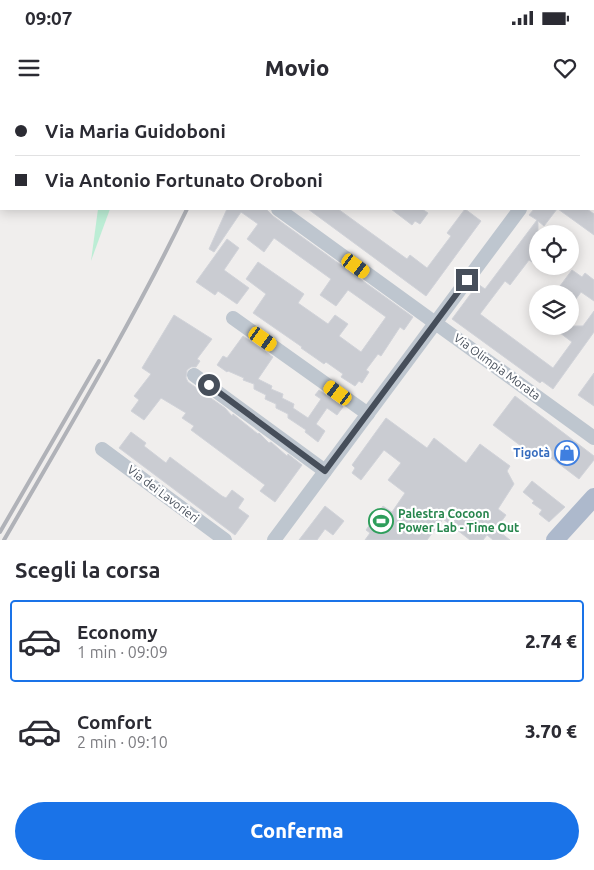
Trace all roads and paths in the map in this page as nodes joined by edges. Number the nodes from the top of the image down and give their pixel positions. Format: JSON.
{"nodes":[{"id":1,"x":279,"y":210,"type":"edge"},
{"id":2,"x":519,"y":210,"type":"edge"},
{"id":3,"x":233,"y":318,"type":"dead end"},
{"id":4,"x":435,"y":323,"type":"junction"},
{"id":5,"x":194,"y":375,"type":"dead end"},
{"id":6,"x":368,"y":414,"type":"junction"},
{"id":7,"x":594,"y":438,"type":"edge"},
{"id":8,"x":102,"y":448,"type":"dead end"},
{"id":9,"x":325,"y":471,"type":"junction"},
{"id":10,"x":594,"y":497,"type":"edge"},
{"id":11,"x":225,"y":540,"type":"edge"},
{"id":12,"x":274,"y":540,"type":"edge"},
{"id":13,"x":555,"y":540,"type":"edge"}],
"edges":[{"from":1,"to":4,"type":"street","name":"Via Olimpia Morata"},
{"from":2,"to":4,"type":"street"},
{"from":3,"to":6,"type":"street"},
{"from":4,"to":6,"type":"street"},
{"from":4,"to":7,"type":"street","name":"Via Olimpia Morata"},
{"from":5,"to":9,"type":"street"},
{"from":6,"to":9,"type":"street"},
{"from":8,"to":11,"type":"street","name":"Via dei Lavorieri"},
{"from":9,"to":12,"type":"street"},
{"from":10,"to":13,"type":"main road"}]}
